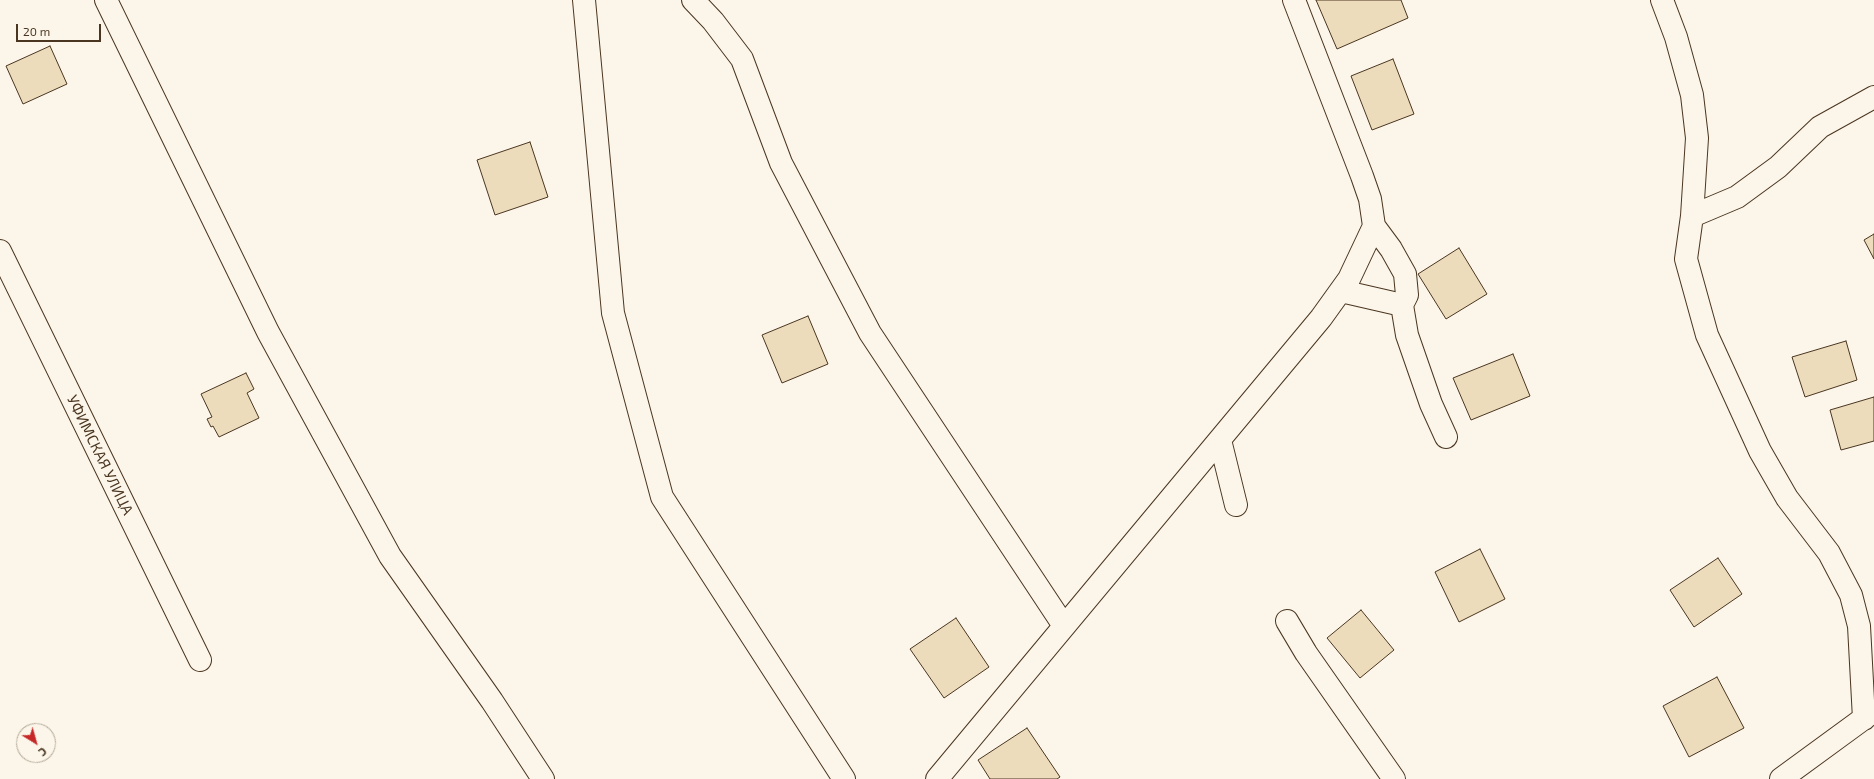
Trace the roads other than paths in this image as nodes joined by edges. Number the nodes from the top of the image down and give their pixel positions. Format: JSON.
{"nodes":[{"id":1,"x":106,"y":0,"type":"edge"},
{"id":2,"x":584,"y":0,"type":"edge"},
{"id":3,"x":693,"y":0,"type":"edge"},
{"id":4,"x":1294,"y":0,"type":"edge"},
{"id":5,"x":1662,"y":0,"type":"edge"},
{"id":6,"x":1874,"y":97,"type":"edge"},
{"id":7,"x":1692,"y":216,"type":"junction"},
{"id":8,"x":1374,"y":226,"type":"junction"},
{"id":9,"x":0,"y":251,"type":"edge"},
{"id":10,"x":1341,"y":291,"type":"junction"},
{"id":11,"x":1402,"y":305,"type":"junction"},
{"id":12,"x":1446,"y":437,"type":"dead end"},
{"id":13,"x":1220,"y":440,"type":"junction"},
{"id":14,"x":1236,"y":505,"type":"dead end"},
{"id":15,"x":1287,"y":621,"type":"dead end"},
{"id":16,"x":1064,"y":626,"type":"junction"},
{"id":17,"x":200,"y":660,"type":"dead end"},
{"id":18,"x":1871,"y":716,"type":"edge"},
{"id":19,"x":543,"y":779,"type":"edge"},
{"id":20,"x":844,"y":779,"type":"edge"},
{"id":21,"x":937,"y":779,"type":"edge"},
{"id":22,"x":1394,"y":779,"type":"edge"},
{"id":23,"x":1781,"y":779,"type":"edge"}],
"edges":[{"from":1,"to":19,"type":"street"},
{"from":2,"to":20,"type":"street"},
{"from":3,"to":16,"type":"street"},
{"from":4,"to":8,"type":"street"},
{"from":5,"to":7,"type":"street"},
{"from":6,"to":7,"type":"street"},
{"from":7,"to":18,"type":"street"},
{"from":8,"to":10,"type":"street"},
{"from":8,"to":11,"type":"street"},
{"from":9,"to":17,"type":"street","name":"УФИМСКАЯ УЛИЦА"},
{"from":10,"to":11,"type":"street"},
{"from":10,"to":13,"type":"street"},
{"from":11,"to":12,"type":"street"},
{"from":13,"to":14,"type":"street"},
{"from":13,"to":16,"type":"street"},
{"from":15,"to":22,"type":"street"},
{"from":16,"to":21,"type":"street"},
{"from":18,"to":23,"type":"street"}]}
